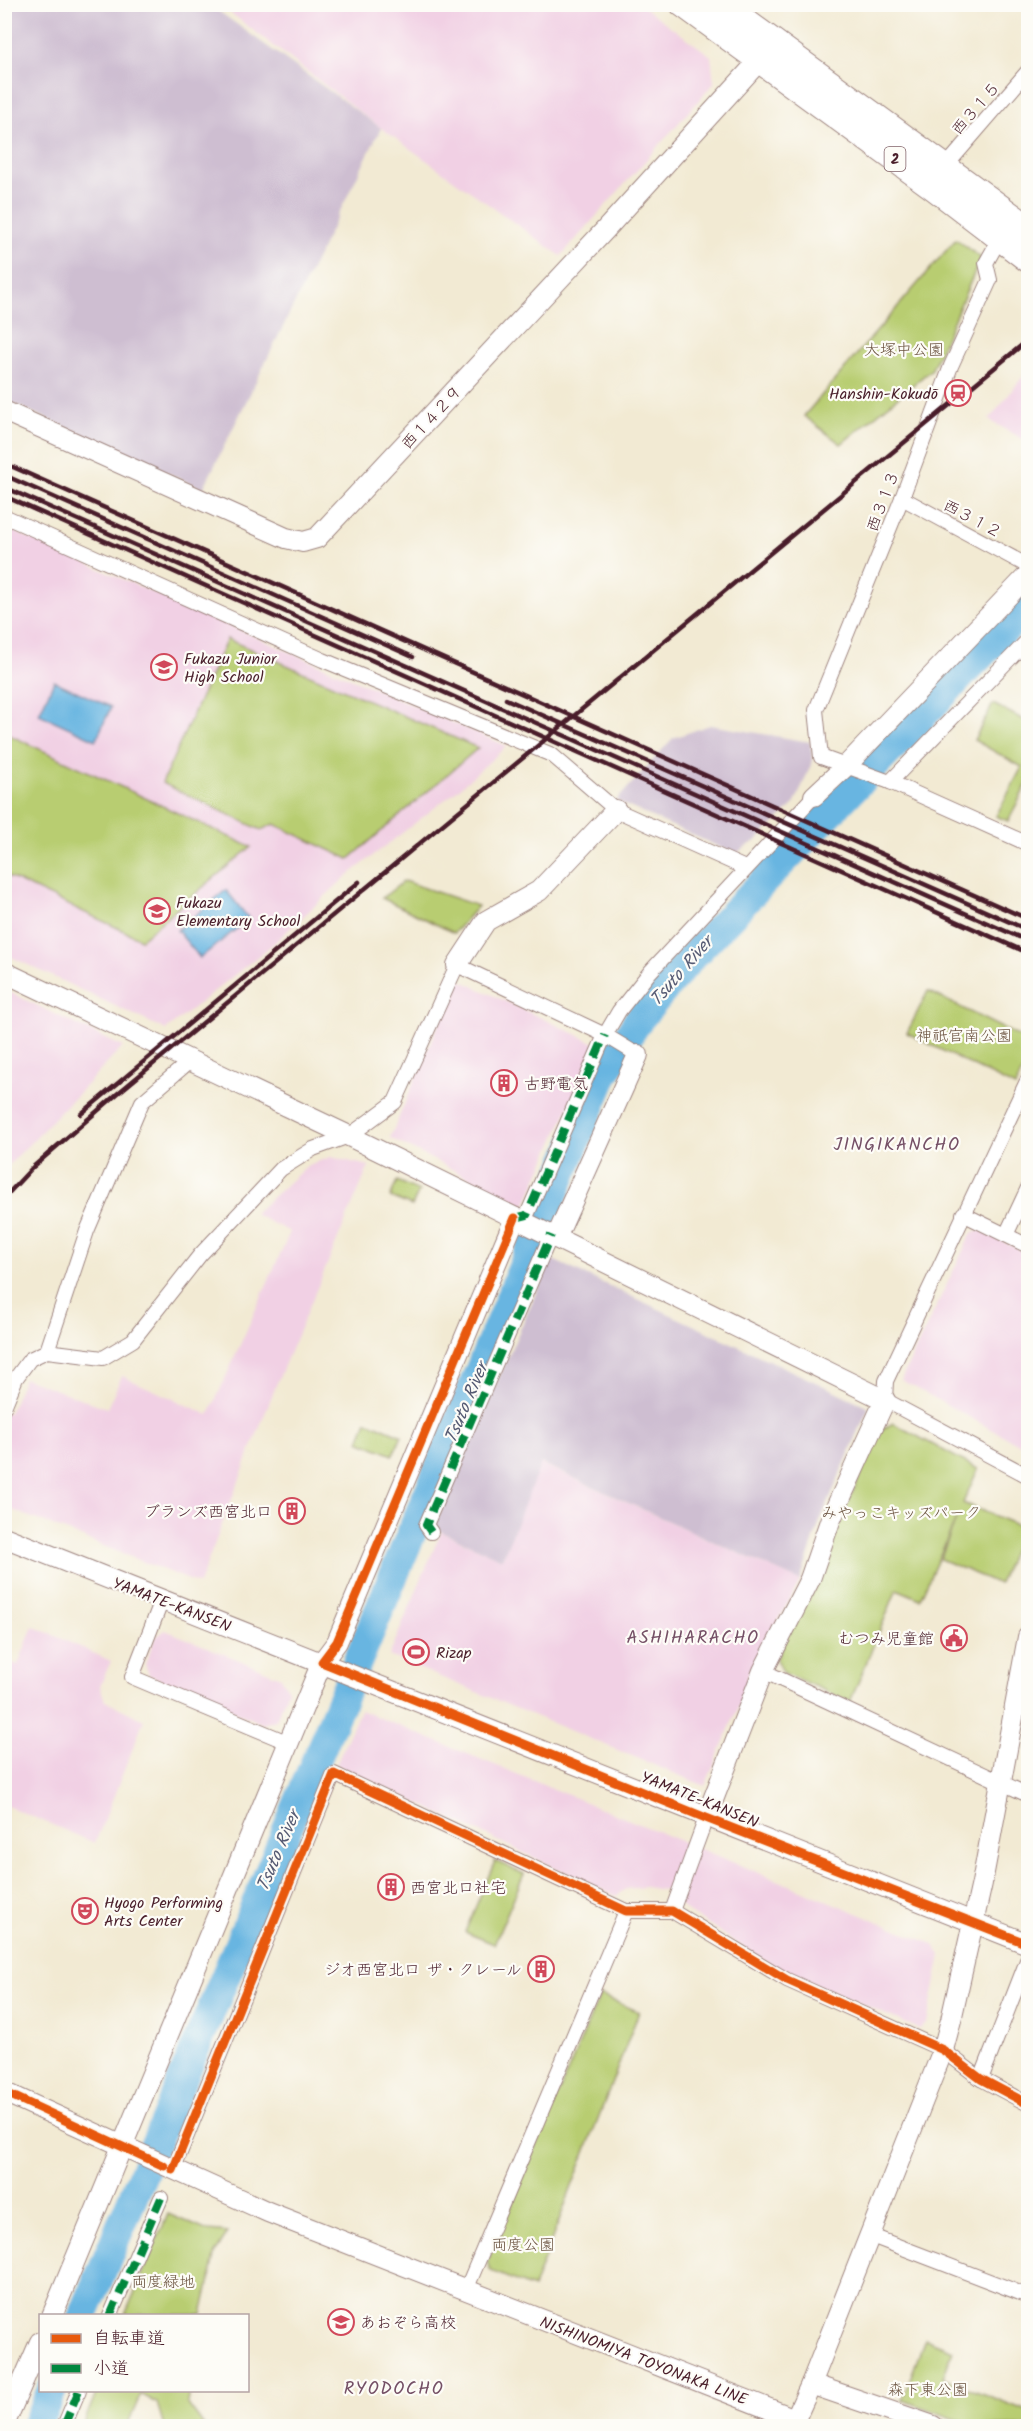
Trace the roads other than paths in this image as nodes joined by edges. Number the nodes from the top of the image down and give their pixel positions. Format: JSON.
{"nodes":[{"id":1,"x":682,"y":4,"type":"edge"},
{"id":2,"x":721,"y":4,"type":"edge"},
{"id":3,"x":767,"y":51,"type":"junction"},
{"id":4,"x":1029,"y":71,"type":"edge"},
{"id":5,"x":946,"y":166,"type":"junction"},
{"id":6,"x":1029,"y":228,"type":"edge"},
{"id":7,"x":1000,"y":238,"type":"junction"},
{"id":8,"x":1029,"y":259,"type":"edge"},
{"id":9,"x":4,"y":411,"type":"edge"},
{"id":10,"x":902,"y":498,"type":"junction"},
{"id":11,"x":4,"y":516,"type":"edge"},
{"id":12,"x":1029,"y":566,"type":"edge"},
{"id":13,"x":1029,"y":575,"type":"edge"},
{"id":14,"x":1029,"y":640,"type":"edge"},
{"id":15,"x":849,"y":769,"type":"junction"},
{"id":16,"x":887,"y":781,"type":"junction"},
{"id":17,"x":814,"y":796,"type":"joint"},
{"id":18,"x":616,"y":810,"type":"junction"},
{"id":19,"x":1029,"y":844,"type":"edge"},
{"id":20,"x":745,"y":868,"type":"junction"},
{"id":21,"x":457,"y":965,"type":"junction"},
{"id":22,"x":4,"y":972,"type":"edge"},
{"id":23,"x":605,"y":1035,"type":"junction"},
{"id":24,"x":638,"y":1056,"type":"joint"},
{"id":25,"x":190,"y":1061,"type":"junction"},
{"id":26,"x":1029,"y":1079,"type":"edge"},
{"id":27,"x":349,"y":1136,"type":"junction"},
{"id":28,"x":1029,"y":1188,"type":"edge"},
{"id":29,"x":963,"y":1214,"type":"junction"},
{"id":30,"x":521,"y":1221,"type":"junction"},
{"id":31,"x":1006,"y":1234,"type":"junction"},
{"id":32,"x":551,"y":1235,"type":"junction"},
{"id":33,"x":1029,"y":1246,"type":"edge"},
{"id":34,"x":47,"y":1350,"type":"junction"},
{"id":35,"x":885,"y":1400,"type":"junction"},
{"id":36,"x":5,"y":1405,"type":"edge"},
{"id":37,"x":1029,"y":1476,"type":"edge"},
{"id":38,"x":431,"y":1532,"type":"dead end"},
{"id":39,"x":4,"y":1537,"type":"edge"},
{"id":40,"x":162,"y":1600,"type":"junction"},
{"id":41,"x":1029,"y":1637,"type":"edge"},
{"id":42,"x":331,"y":1666,"type":"junction"},
{"id":43,"x":763,"y":1671,"type":"junction"},
{"id":44,"x":289,"y":1743,"type":"junction"},
{"id":45,"x":1000,"y":1780,"type":"junction"},
{"id":46,"x":1029,"y":1795,"type":"edge"},
{"id":47,"x":706,"y":1818,"type":"junction"},
{"id":48,"x":626,"y":1911,"type":"junction"},
{"id":49,"x":672,"y":1911,"type":"junction"},
{"id":50,"x":973,"y":1922,"type":"junction"},
{"id":51,"x":1029,"y":1944,"type":"edge"},
{"id":52,"x":1029,"y":1958,"type":"edge"},
{"id":53,"x":943,"y":2050,"type":"junction"},
{"id":54,"x":981,"y":2079,"type":"junction"},
{"id":55,"x":4,"y":2092,"type":"edge"},
{"id":56,"x":1029,"y":2104,"type":"edge"},
{"id":57,"x":125,"y":2149,"type":"junction"},
{"id":58,"x":169,"y":2168,"type":"junction"},
{"id":59,"x":161,"y":2198,"type":"dead end"},
{"id":60,"x":868,"y":2235,"type":"junction"},
{"id":61,"x":466,"y":2290,"type":"junction"},
{"id":62,"x":1029,"y":2296,"type":"edge"},
{"id":63,"x":53,"y":2314,"type":"edge"},
{"id":64,"x":111,"y":2314,"type":"edge"},
{"id":65,"x":39,"y":2344,"type":"edge"},
{"id":66,"x":811,"y":2384,"type":"junction"},
{"id":67,"x":79,"y":2392,"type":"edge"},
{"id":68,"x":793,"y":2423,"type":"edge"},
{"id":69,"x":4,"y":2425,"type":"edge"},
{"id":70,"x":64,"y":2427,"type":"edge"},
{"id":71,"x":933,"y":2427,"type":"edge"}],
"edges":[{"from":1,"to":3,"type":"highway","number":"2"},
{"from":2,"to":3,"type":"highway","number":"2"},
{"from":3,"to":5,"type":"highway","number":"2"},
{"from":3,"to":7,"type":"highway","number":"2"},
{"from":3,"to":9,"type":"street","name":"西１４２９"},
{"from":4,"to":5,"type":"street","name":"西３１５"},
{"from":5,"to":6,"type":"highway","number":"2"},
{"from":7,"to":8,"type":"highway","number":"2"},
{"from":7,"to":10,"type":"street","name":"西３１３"},
{"from":10,"to":12,"type":"street","name":"西３１２"},
{"from":10,"to":15,"type":"street","name":"西３１３"},
{"from":11,"to":18,"type":"street"},
{"from":13,"to":15,"type":"street"},
{"from":14,"to":16,"type":"street"},
{"from":15,"to":16,"type":"street"},
{"from":15,"to":17,"type":"street"},
{"from":16,"to":19,"type":"street"},
{"from":17,"to":20,"type":"street"},
{"from":18,"to":20,"type":"street"},
{"from":18,"to":21,"type":"street"},
{"from":20,"to":23,"type":"street"},
{"from":21,"to":23,"type":"street"},
{"from":21,"to":27,"type":"street"},
{"from":22,"to":25,"type":"street"},
{"from":23,"to":24,"type":"street"},
{"from":23,"to":30,"type":"street"},
{"from":24,"to":32,"type":"street"},
{"from":25,"to":27,"type":"street"},
{"from":25,"to":34,"type":"street"},
{"from":26,"to":29,"type":"street"},
{"from":27,"to":30,"type":"street"},
{"from":27,"to":34,"type":"street"},
{"from":28,"to":31,"type":"street"},
{"from":29,"to":31,"type":"street"},
{"from":29,"to":35,"type":"street"},
{"from":30,"to":32,"type":"street"},
{"from":30,"to":42,"type":"street"},
{"from":31,"to":33,"type":"street"},
{"from":32,"to":35,"type":"street"},
{"from":32,"to":38,"type":"street"},
{"from":34,"to":36,"type":"street"},
{"from":35,"to":37,"type":"street"},
{"from":35,"to":43,"type":"street"},
{"from":39,"to":40,"type":"street","name":"YAMATE-KANSEN"},
{"from":40,"to":42,"type":"street","name":"YAMATE-KANSEN"},
{"from":40,"to":44,"type":"street"},
{"from":41,"to":45,"type":"street","name":"NISHINOMIYA TOYONAKA LINE"},
{"from":42,"to":44,"type":"street"},
{"from":42,"to":47,"type":"street","name":"YAMATE-KANSEN"},
{"from":43,"to":45,"type":"street"},
{"from":43,"to":47,"type":"street"},
{"from":44,"to":57,"type":"street"},
{"from":45,"to":46,"type":"street"},
{"from":45,"to":50,"type":"street","name":"NISHINOMIYA TOYONAKA LINE"},
{"from":47,"to":49,"type":"street"},
{"from":47,"to":50,"type":"street","name":"YAMATE-KANSEN"},
{"from":48,"to":49,"type":"street"},
{"from":48,"to":58,"type":"street"},
{"from":48,"to":61,"type":"street"},
{"from":49,"to":53,"type":"street"},
{"from":50,"to":51,"type":"street","name":"YAMATE-KANSEN"},
{"from":50,"to":53,"type":"street","name":"NISHINOMIYA TOYONAKA LINE"},
{"from":52,"to":54,"type":"street"},
{"from":53,"to":54,"type":"street"},
{"from":53,"to":60,"type":"street","name":"NISHINOMIYA TOYONAKA LINE"},
{"from":54,"to":56,"type":"street"},
{"from":55,"to":57,"type":"street","name":"NISHINOMIYA TOYONAKA LINE"},
{"from":57,"to":58,"type":"street","name":"NISHINOMIYA TOYONAKA LINE"},
{"from":57,"to":63,"type":"street"},
{"from":58,"to":61,"type":"street","name":"NISHINOMIYA TOYONAKA LINE"},
{"from":59,"to":64,"type":"street"},
{"from":60,"to":62,"type":"street"},
{"from":60,"to":66,"type":"street","name":"NISHINOMIYA TOYONAKA LINE"},
{"from":61,"to":68,"type":"street","name":"NISHINOMIYA TOYONAKA LINE"},
{"from":65,"to":69,"type":"street"},
{"from":66,"to":68,"type":"street","name":"NISHINOMIYA TOYONAKA LINE"},
{"from":66,"to":71,"type":"street"},
{"from":67,"to":70,"type":"street"}]}
